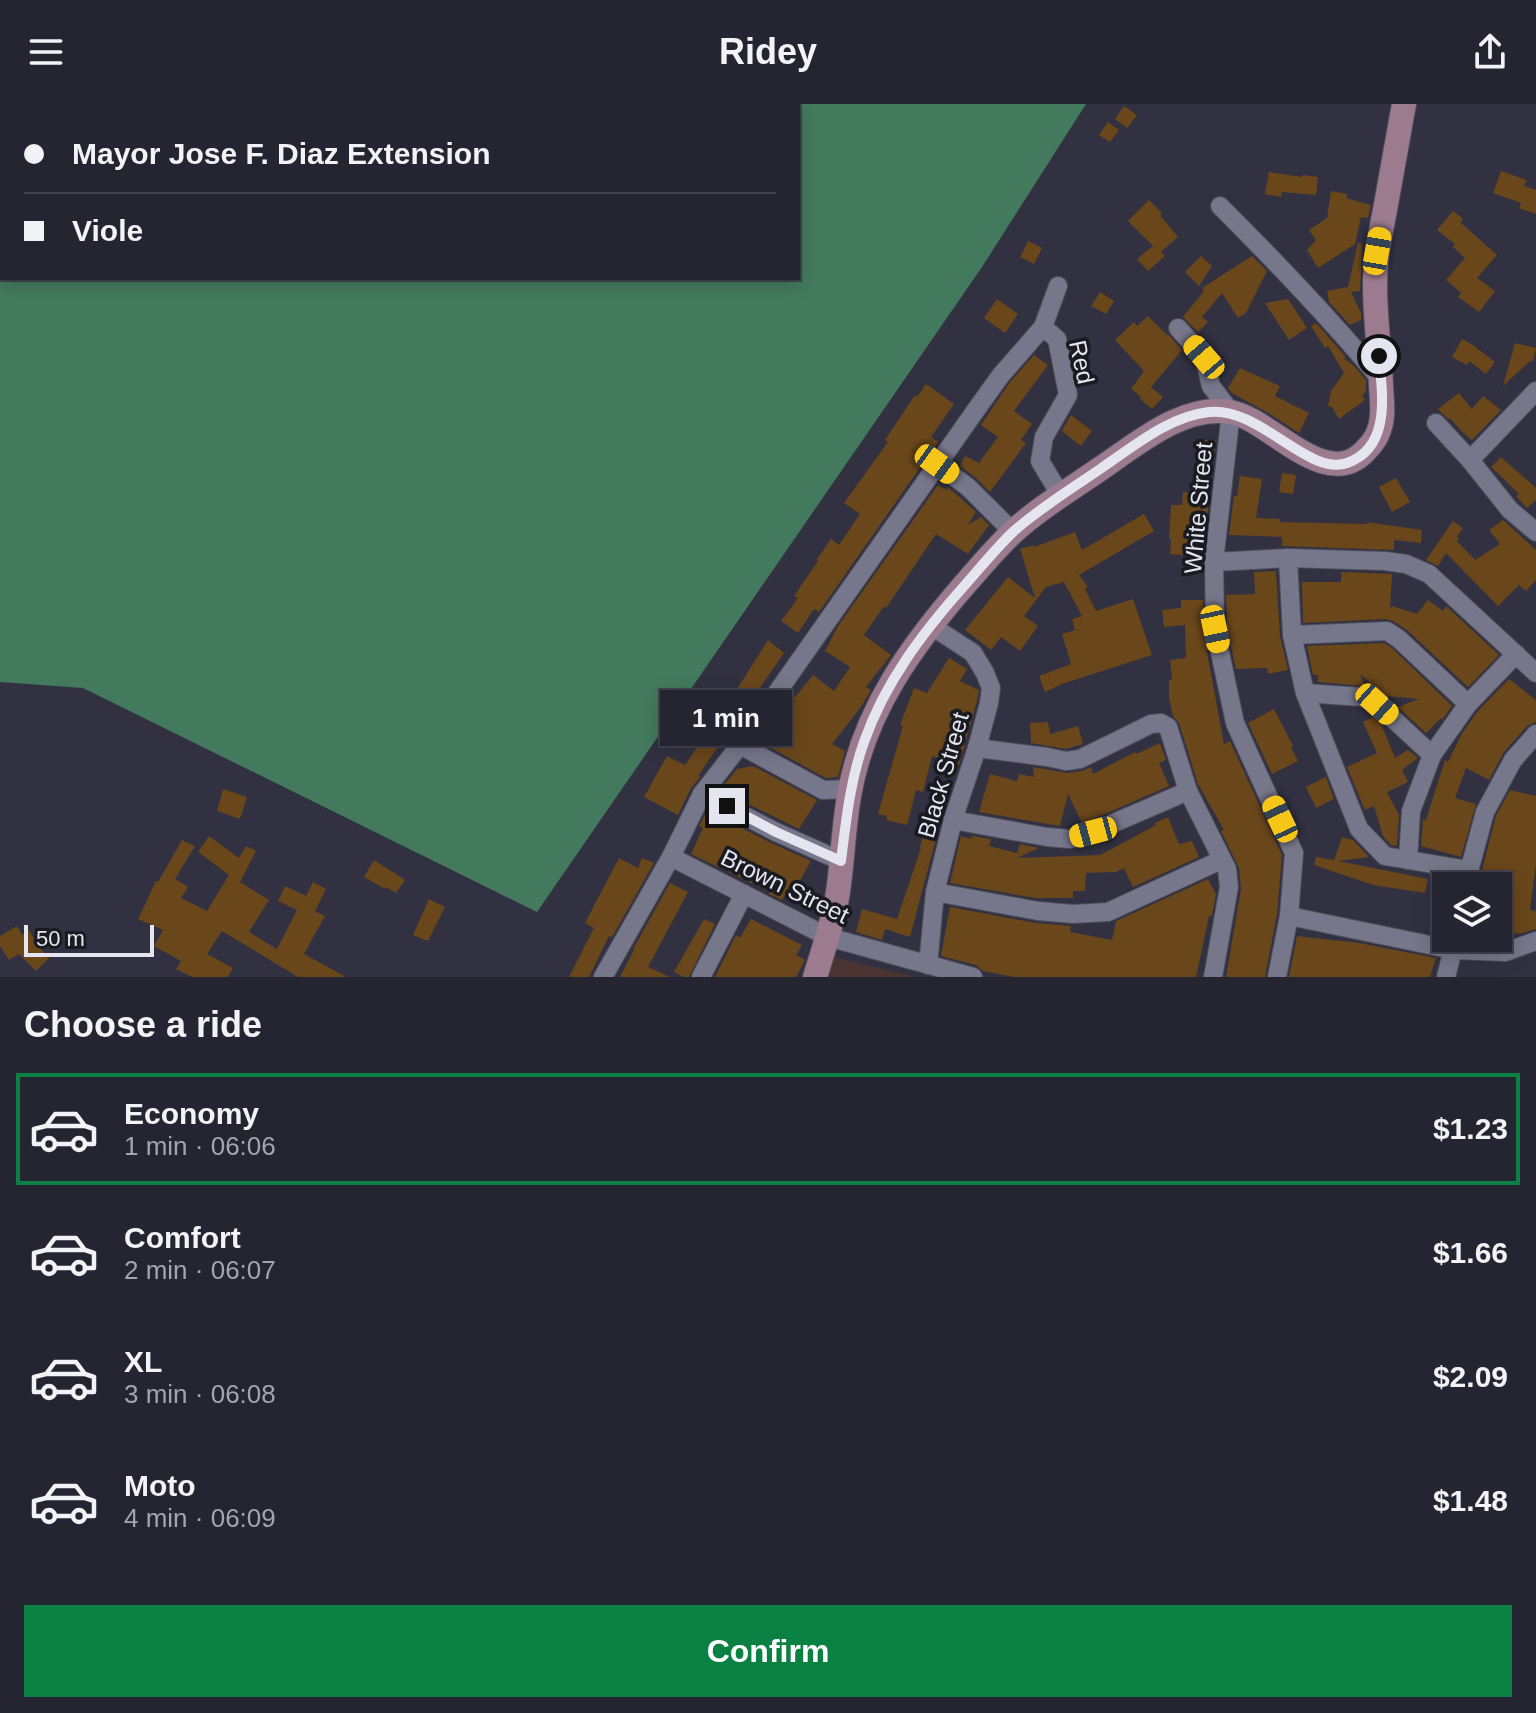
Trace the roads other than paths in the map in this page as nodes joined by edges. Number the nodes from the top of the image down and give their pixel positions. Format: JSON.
{"nodes":[{"id":1,"x":1404,"y":104,"type":"edge"},
{"id":2,"x":1220,"y":206,"type":"dead end"},
{"id":3,"x":1058,"y":286,"type":"dead end"},
{"id":4,"x":1043,"y":327,"type":"junction"},
{"id":5,"x":1178,"y":328,"type":"dead end"},
{"id":6,"x":1381,"y":380,"type":"junction"},
{"id":7,"x":1536,"y":391,"type":"edge"},
{"id":8,"x":1231,"y":412,"type":"junction"},
{"id":9,"x":1436,"y":423,"type":"dead end"},
{"id":10,"x":1470,"y":460,"type":"junction"},
{"id":11,"x":937,"y":464,"type":"junction"},
{"id":12,"x":1061,"y":496,"type":"junction"},
{"id":13,"x":1013,"y":532,"type":"junction"},
{"id":14,"x":1536,"y":532,"type":"edge"},
{"id":15,"x":1288,"y":558,"type":"junction"},
{"id":16,"x":1214,"y":562,"type":"junction"},
{"id":17,"x":930,"y":625,"type":"junction"},
{"id":18,"x":1292,"y":635,"type":"junction"},
{"id":19,"x":1516,"y":654,"type":"junction"},
{"id":20,"x":1536,"y":673,"type":"edge"},
{"id":21,"x":1305,"y":693,"type":"junction"},
{"id":22,"x":1468,"y":704,"type":"junction"},
{"id":23,"x":1536,"y":734,"type":"edge"},
{"id":24,"x":740,"y":745,"type":"junction"},
{"id":25,"x":977,"y":748,"type":"junction"},
{"id":26,"x":1432,"y":755,"type":"junction"},
{"id":27,"x":850,"y":789,"type":"junction"},
{"id":28,"x":1188,"y":791,"type":"junction"},
{"id":29,"x":702,"y":794,"type":"junction"},
{"id":30,"x":953,"y":820,"type":"junction"},
{"id":31,"x":671,"y":857,"type":"junction"},
{"id":32,"x":1221,"y":860,"type":"junction"},
{"id":33,"x":1408,"y":860,"type":"junction"},
{"id":34,"x":841,"y":861,"type":"junction"},
{"id":35,"x":1447,"y":872,"type":"edge"},
{"id":36,"x":1469,"y":872,"type":"edge"},
{"id":37,"x":935,"y":892,"type":"junction"},
{"id":38,"x":744,"y":894,"type":"junction"},
{"id":39,"x":1289,"y":916,"type":"junction"},
{"id":40,"x":828,"y":937,"type":"junction"},
{"id":41,"x":1432,"y":940,"type":"edge"},
{"id":42,"x":1536,"y":941,"type":"edge"},
{"id":43,"x":1512,"y":950,"type":"edge"},
{"id":44,"x":1453,"y":952,"type":"edge"},
{"id":45,"x":928,"y":965,"type":"junction"},
{"id":46,"x":603,"y":977,"type":"edge"},
{"id":47,"x":701,"y":977,"type":"edge"},
{"id":48,"x":815,"y":977,"type":"edge"},
{"id":49,"x":973,"y":977,"type":"edge"},
{"id":50,"x":1213,"y":977,"type":"edge"},
{"id":51,"x":1277,"y":977,"type":"edge"},
{"id":52,"x":1446,"y":977,"type":"edge"}],
"edges":[{"from":1,"to":6,"type":"street"},
{"from":2,"to":6,"type":"street"},
{"from":3,"to":4,"type":"street"},
{"from":4,"to":11,"type":"street"},
{"from":4,"to":12,"type":"street","name":"Red"},
{"from":5,"to":8,"type":"street"},
{"from":6,"to":8,"type":"street"},
{"from":7,"to":10,"type":"street"},
{"from":8,"to":12,"type":"street"},
{"from":8,"to":16,"type":"street","name":"White Street"},
{"from":9,"to":10,"type":"street"},
{"from":10,"to":14,"type":"street"},
{"from":11,"to":13,"type":"street"},
{"from":11,"to":24,"type":"street"},
{"from":12,"to":13,"type":"street"},
{"from":13,"to":17,"type":"street"},
{"from":15,"to":16,"type":"street"},
{"from":15,"to":18,"type":"street"},
{"from":15,"to":19,"type":"street"},
{"from":16,"to":39,"type":"street","name":"White Street"},
{"from":17,"to":25,"type":"street","name":"Black Street"},
{"from":17,"to":27,"type":"street"},
{"from":18,"to":21,"type":"street"},
{"from":18,"to":22,"type":"street"},
{"from":19,"to":20,"type":"street"},
{"from":19,"to":22,"type":"street"},
{"from":21,"to":26,"type":"street"},
{"from":21,"to":33,"type":"street"},
{"from":22,"to":26,"type":"street"},
{"from":23,"to":36,"type":"street"},
{"from":24,"to":27,"type":"street"},
{"from":24,"to":29,"type":"street"},
{"from":25,"to":28,"type":"street"},
{"from":25,"to":30,"type":"street","name":"Black Street"},
{"from":26,"to":33,"type":"street"},
{"from":27,"to":34,"type":"street"},
{"from":28,"to":30,"type":"street"},
{"from":28,"to":32,"type":"street"},
{"from":29,"to":31,"type":"street"},
{"from":29,"to":34,"type":"street"},
{"from":30,"to":37,"type":"street","name":"Black Street"},
{"from":31,"to":38,"type":"street","name":"Brown Street"},
{"from":31,"to":46,"type":"street"},
{"from":32,"to":37,"type":"street"},
{"from":32,"to":50,"type":"street"},
{"from":33,"to":35,"type":"street"},
{"from":34,"to":40,"type":"street"},
{"from":37,"to":45,"type":"street","name":"Black Street"},
{"from":38,"to":40,"type":"street","name":"Brown Street"},
{"from":38,"to":47,"type":"street"},
{"from":39,"to":41,"type":"street"},
{"from":39,"to":51,"type":"street","name":"White Street"},
{"from":40,"to":45,"type":"street","name":"Brown Street"},
{"from":40,"to":48,"type":"street"},
{"from":42,"to":43,"type":"street"},
{"from":44,"to":52,"type":"street"},
{"from":45,"to":49,"type":"street","name":"Brown Street"}]}
